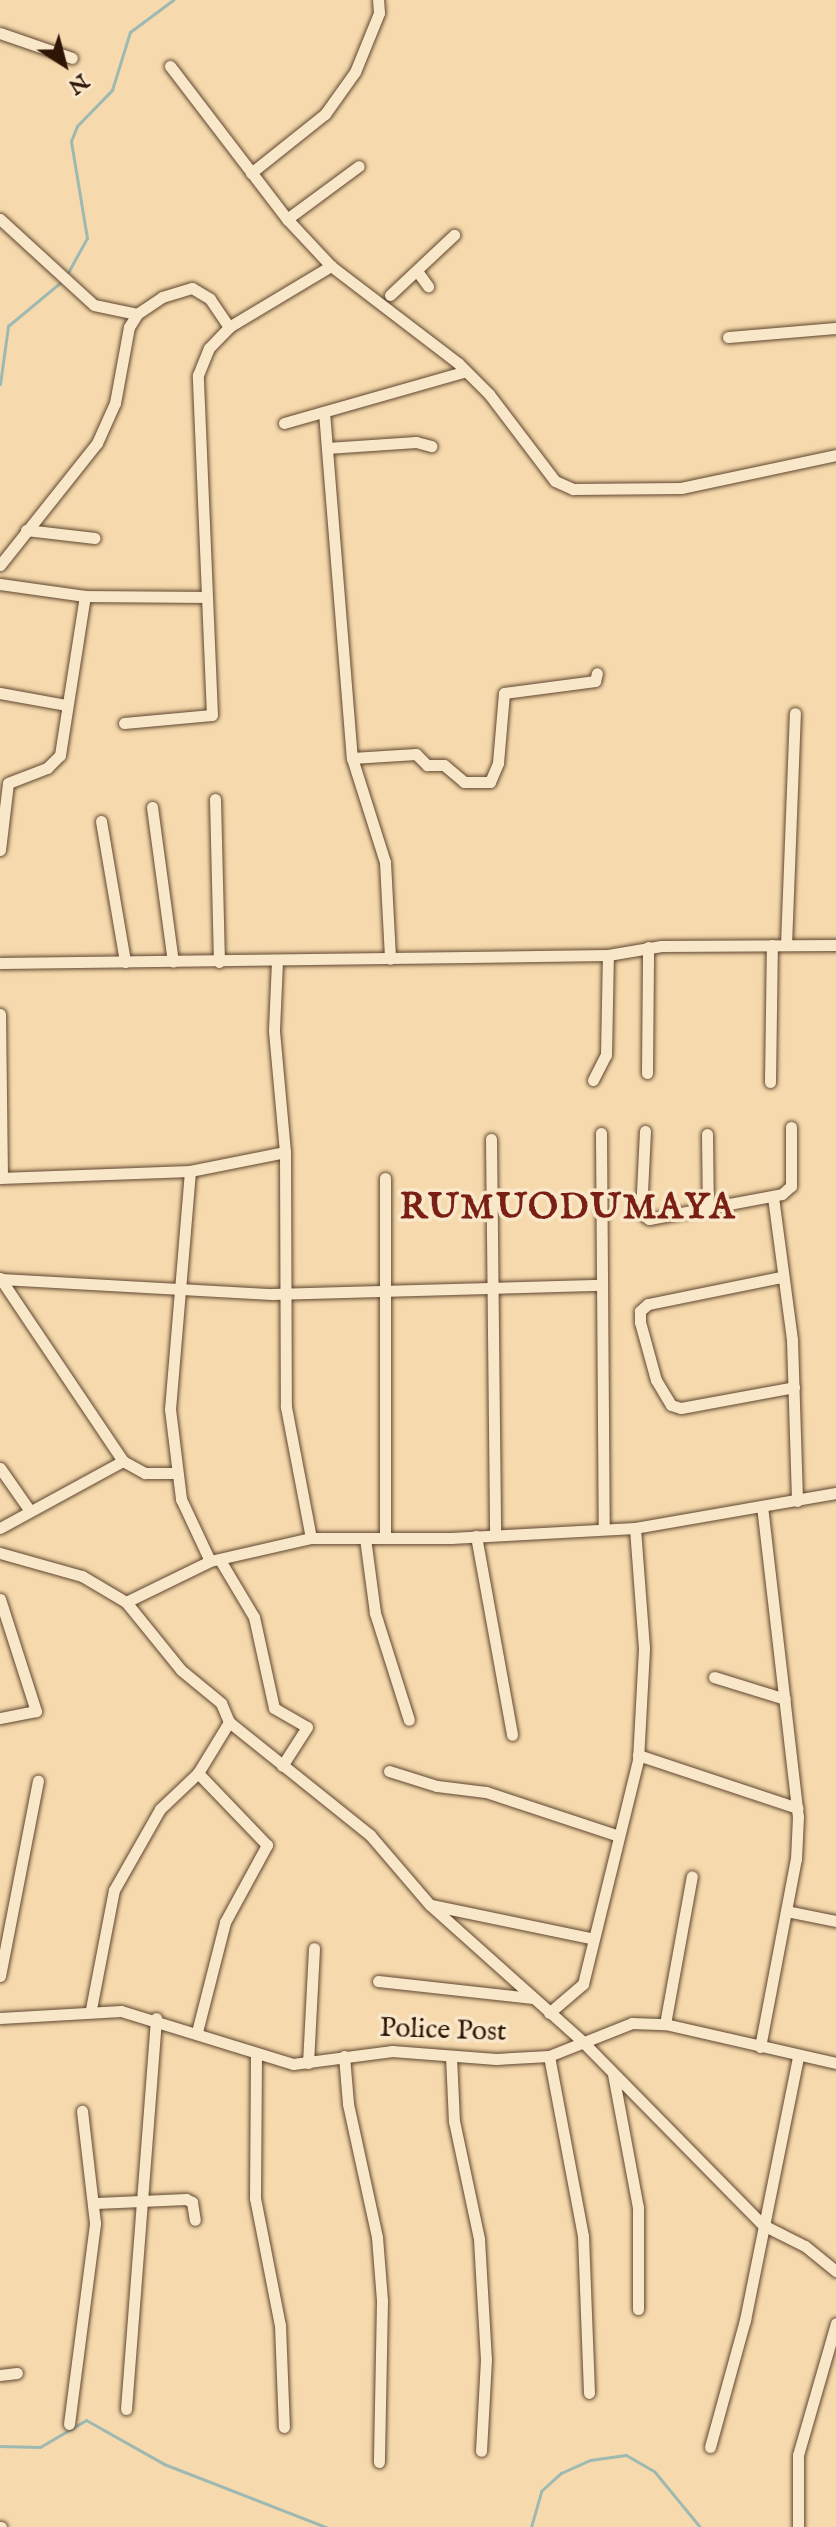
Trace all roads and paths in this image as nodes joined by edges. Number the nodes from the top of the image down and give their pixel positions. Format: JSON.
{"nodes":[{"id":1,"x":378,"y":0,"type":"edge"},
{"id":2,"x":0,"y":33,"type":"edge"},
{"id":3,"x":72,"y":58,"type":"dead end"},
{"id":4,"x":170,"y":66,"type":"dead end"},
{"id":5,"x":359,"y":166,"type":"dead end"},
{"id":6,"x":251,"y":173,"type":"junction"},
{"id":7,"x":0,"y":219,"type":"edge"},
{"id":8,"x":287,"y":219,"type":"junction"},
{"id":9,"x":454,"y":235,"type":"dead end"},
{"id":10,"x":331,"y":266,"type":"junction"},
{"id":11,"x":417,"y":271,"type":"junction"},
{"id":12,"x":428,"y":286,"type":"dead end"},
{"id":13,"x":390,"y":295,"type":"dead end"},
{"id":14,"x":137,"y":314,"type":"junction"},
{"id":15,"x":229,"y":327,"type":"junction"},
{"id":16,"x":836,"y":328,"type":"edge"},
{"id":17,"x":728,"y":337,"type":"dead end"},
{"id":18,"x":466,"y":371,"type":"junction"},
{"id":19,"x":324,"y":412,"type":"junction"},
{"id":20,"x":284,"y":423,"type":"dead end"},
{"id":21,"x":431,"y":446,"type":"dead end"},
{"id":22,"x":327,"y":448,"type":"junction"},
{"id":23,"x":836,"y":455,"type":"edge"},
{"id":24,"x":26,"y":530,"type":"junction"},
{"id":25,"x":95,"y":538,"type":"dead end"},
{"id":26,"x":0,"y":565,"type":"edge"},
{"id":27,"x":0,"y":584,"type":"edge"},
{"id":28,"x":85,"y":596,"type":"junction"},
{"id":29,"x":206,"y":597,"type":"junction"},
{"id":30,"x":597,"y":673,"type":"dead end"},
{"id":31,"x":0,"y":693,"type":"edge"},
{"id":32,"x":67,"y":705,"type":"junction"},
{"id":33,"x":795,"y":713,"type":"dead end"},
{"id":34,"x":124,"y":723,"type":"dead end"},
{"id":35,"x":352,"y":758,"type":"junction"},
{"id":36,"x":215,"y":799,"type":"dead end"},
{"id":37,"x":152,"y":807,"type":"dead end"},
{"id":38,"x":101,"y":821,"type":"dead end"},
{"id":39,"x":1,"y":830,"type":"edge"},
{"id":40,"x":0,"y":850,"type":"edge"},
{"id":41,"x":772,"y":945,"type":"junction"},
{"id":42,"x":786,"y":945,"type":"junction"},
{"id":43,"x":836,"y":945,"type":"edge"},
{"id":44,"x":648,"y":947,"type":"junction"},
{"id":45,"x":608,"y":955,"type":"junction"},
{"id":46,"x":390,"y":959,"type":"junction"},
{"id":47,"x":277,"y":961,"type":"junction"},
{"id":48,"x":125,"y":962,"type":"junction"},
{"id":49,"x":173,"y":962,"type":"junction"},
{"id":50,"x":219,"y":962,"type":"junction"},
{"id":51,"x":0,"y":963,"type":"edge"},
{"id":52,"x":0,"y":1014,"type":"edge"},
{"id":53,"x":647,"y":1073,"type":"dead end"},
{"id":54,"x":593,"y":1080,"type":"dead end"},
{"id":55,"x":770,"y":1082,"type":"dead end"},
{"id":56,"x":791,"y":1127,"type":"dead end"},
{"id":57,"x":645,"y":1131,"type":"dead end"},
{"id":58,"x":601,"y":1133,"type":"dead end"},
{"id":59,"x":707,"y":1134,"type":"dead end"},
{"id":60,"x":491,"y":1139,"type":"dead end"},
{"id":61,"x":285,"y":1152,"type":"junction"},
{"id":62,"x":190,"y":1171,"type":"junction"},
{"id":63,"x":1,"y":1177,"type":"edge"},
{"id":64,"x":385,"y":1178,"type":"dead end"},
{"id":65,"x":773,"y":1197,"type":"junction"},
{"id":66,"x":708,"y":1211,"type":"junction"},
{"id":67,"x":781,"y":1277,"type":"junction"},
{"id":68,"x":0,"y":1278,"type":"edge"},
{"id":69,"x":602,"y":1285,"type":"junction"},
{"id":70,"x":492,"y":1289,"type":"junction"},
{"id":71,"x":177,"y":1291,"type":"junction"},
{"id":72,"x":384,"y":1292,"type":"junction"},
{"id":73,"x":285,"y":1294,"type":"junction"},
{"id":74,"x":794,"y":1387,"type":"junction"},
{"id":75,"x":123,"y":1461,"type":"junction"},
{"id":76,"x":0,"y":1468,"type":"edge"},
{"id":77,"x":174,"y":1473,"type":"junction"},
{"id":78,"x":836,"y":1493,"type":"edge"},
{"id":79,"x":797,"y":1501,"type":"junction"},
{"id":80,"x":762,"y":1508,"type":"junction"},
{"id":81,"x":30,"y":1511,"type":"junction"},
{"id":82,"x":0,"y":1528,"type":"edge"},
{"id":83,"x":635,"y":1528,"type":"junction"},
{"id":84,"x":604,"y":1529,"type":"junction"},
{"id":85,"x":495,"y":1535,"type":"junction"},
{"id":86,"x":385,"y":1536,"type":"junction"},
{"id":87,"x":476,"y":1536,"type":"junction"},
{"id":88,"x":311,"y":1538,"type":"junction"},
{"id":89,"x":365,"y":1538,"type":"junction"},
{"id":90,"x":0,"y":1553,"type":"edge"},
{"id":91,"x":215,"y":1560,"type":"junction"},
{"id":92,"x":0,"y":1599,"type":"edge"},
{"id":93,"x":126,"y":1602,"type":"junction"},
{"id":94,"x":714,"y":1677,"type":"dead end"},
{"id":95,"x":785,"y":1699,"type":"junction"},
{"id":96,"x":0,"y":1718,"type":"edge"},
{"id":97,"x":409,"y":1720,"type":"dead end"},
{"id":98,"x":229,"y":1722,"type":"junction"},
{"id":99,"x":512,"y":1735,"type":"dead end"},
{"id":100,"x":638,"y":1755,"type":"junction"},
{"id":101,"x":282,"y":1766,"type":"junction"},
{"id":102,"x":389,"y":1771,"type":"dead end"},
{"id":103,"x":198,"y":1773,"type":"junction"},
{"id":104,"x":38,"y":1781,"type":"dead end"},
{"id":105,"x":797,"y":1808,"type":"junction"},
{"id":106,"x":616,"y":1835,"type":"junction"},
{"id":107,"x":692,"y":1876,"type":"dead end"},
{"id":108,"x":430,"y":1905,"type":"junction"},
{"id":109,"x":786,"y":1911,"type":"junction"},
{"id":110,"x":836,"y":1921,"type":"edge"},
{"id":111,"x":591,"y":1938,"type":"junction"},
{"id":112,"x":314,"y":1948,"type":"dead end"},
{"id":113,"x":0,"y":1976,"type":"edge"},
{"id":114,"x":378,"y":1981,"type":"dead end"},
{"id":115,"x":533,"y":1998,"type":"junction"},
{"id":116,"x":91,"y":2009,"type":"junction"},
{"id":117,"x":549,"y":2013,"type":"junction"},
{"id":118,"x":0,"y":2018,"type":"edge"},
{"id":119,"x":156,"y":2018,"type":"junction"},
{"id":120,"x":665,"y":2024,"type":"junction"},
{"id":121,"x":197,"y":2032,"type":"junction"},
{"id":122,"x":583,"y":2042,"type":"junction"},
{"id":123,"x":760,"y":2047,"type":"junction"},
{"id":124,"x":256,"y":2055,"type":"junction"},
{"id":125,"x":344,"y":2056,"type":"junction"},
{"id":126,"x":451,"y":2056,"type":"junction"},
{"id":127,"x":549,"y":2056,"type":"junction"},
{"id":128,"x":798,"y":2057,"type":"junction"},
{"id":129,"x":308,"y":2063,"type":"junction"},
{"id":130,"x":836,"y":2063,"type":"edge"},
{"id":131,"x":613,"y":2074,"type":"junction"},
{"id":132,"x":82,"y":2111,"type":"dead end"},
{"id":133,"x":143,"y":2200,"type":"junction"},
{"id":134,"x":96,"y":2203,"type":"junction"},
{"id":135,"x":195,"y":2220,"type":"dead end"},
{"id":136,"x":763,"y":2225,"type":"junction"},
{"id":137,"x":836,"y":2271,"type":"edge"},
{"id":138,"x":638,"y":2309,"type":"dead end"},
{"id":139,"x":836,"y":2323,"type":"edge"},
{"id":140,"x":17,"y":2373,"type":"dead end"},
{"id":141,"x":0,"y":2375,"type":"edge"},
{"id":142,"x":589,"y":2393,"type":"dead end"},
{"id":143,"x":126,"y":2409,"type":"dead end"},
{"id":144,"x":69,"y":2424,"type":"dead end"},
{"id":145,"x":284,"y":2427,"type":"dead end"},
{"id":146,"x":710,"y":2447,"type":"dead end"},
{"id":147,"x":481,"y":2451,"type":"dead end"},
{"id":148,"x":379,"y":2462,"type":"dead end"},
{"id":149,"x":798,"y":2527,"type":"edge"}],
"edges":[{"from":1,"to":6,"type":"street"},
{"from":2,"to":3,"type":"street"},
{"from":4,"to":6,"type":"street"},
{"from":5,"to":8,"type":"street"},
{"from":6,"to":8,"type":"street"},
{"from":7,"to":14,"type":"street"},
{"from":8,"to":10,"type":"street"},
{"from":9,"to":11,"type":"street"},
{"from":10,"to":15,"type":"street"},
{"from":10,"to":18,"type":"street"},
{"from":11,"to":12,"type":"street"},
{"from":11,"to":13,"type":"street"},
{"from":14,"to":15,"type":"street"},
{"from":14,"to":24,"type":"street"},
{"from":15,"to":29,"type":"street"},
{"from":16,"to":17,"type":"street"},
{"from":18,"to":19,"type":"street"},
{"from":18,"to":23,"type":"street"},
{"from":19,"to":20,"type":"street"},
{"from":19,"to":22,"type":"street"},
{"from":21,"to":22,"type":"street"},
{"from":22,"to":35,"type":"street"},
{"from":24,"to":25,"type":"street"},
{"from":24,"to":26,"type":"street"},
{"from":27,"to":28,"type":"street"},
{"from":28,"to":29,"type":"street"},
{"from":28,"to":32,"type":"street"},
{"from":29,"to":34,"type":"street"},
{"from":30,"to":35,"type":"street"},
{"from":31,"to":32,"type":"street"},
{"from":32,"to":39,"type":"street"},
{"from":33,"to":42,"type":"street"},
{"from":35,"to":46,"type":"street"},
{"from":36,"to":50,"type":"street"},
{"from":37,"to":49,"type":"street"},
{"from":38,"to":48,"type":"street"},
{"from":39,"to":40,"type":"street"},
{"from":41,"to":42,"type":"street"},
{"from":41,"to":44,"type":"street"},
{"from":41,"to":55,"type":"street"},
{"from":42,"to":43,"type":"street"},
{"from":44,"to":45,"type":"street"},
{"from":44,"to":53,"type":"street"},
{"from":45,"to":46,"type":"street"},
{"from":45,"to":54,"type":"street"},
{"from":46,"to":47,"type":"street"},
{"from":47,"to":50,"type":"street"},
{"from":47,"to":61,"type":"street"},
{"from":48,"to":49,"type":"street"},
{"from":48,"to":51,"type":"street"},
{"from":49,"to":50,"type":"street"},
{"from":52,"to":63,"type":"street"},
{"from":56,"to":65,"type":"street"},
{"from":57,"to":66,"type":"street"},
{"from":58,"to":69,"type":"street"},
{"from":59,"to":66,"type":"street"},
{"from":60,"to":70,"type":"street"},
{"from":61,"to":62,"type":"street"},
{"from":61,"to":73,"type":"street"},
{"from":62,"to":63,"type":"street"},
{"from":62,"to":71,"type":"street"},
{"from":64,"to":72,"type":"street"},
{"from":65,"to":66,"type":"street"},
{"from":65,"to":67,"type":"street"},
{"from":67,"to":74,"type":"street"},
{"from":67,"to":74,"type":"street"},
{"from":68,"to":71,"type":"street"},
{"from":68,"to":75,"type":"street"},
{"from":69,"to":70,"type":"street"},
{"from":69,"to":84,"type":"street"},
{"from":70,"to":72,"type":"street"},
{"from":70,"to":85,"type":"street"},
{"from":71,"to":73,"type":"street"},
{"from":71,"to":77,"type":"street"},
{"from":72,"to":73,"type":"street"},
{"from":72,"to":86,"type":"street"},
{"from":73,"to":88,"type":"street"},
{"from":74,"to":79,"type":"street"},
{"from":75,"to":77,"type":"street"},
{"from":75,"to":81,"type":"street"},
{"from":76,"to":81,"type":"street"},
{"from":77,"to":91,"type":"street"},
{"from":78,"to":79,"type":"street"},
{"from":79,"to":80,"type":"street"},
{"from":80,"to":83,"type":"street"},
{"from":80,"to":95,"type":"street"},
{"from":81,"to":82,"type":"street"},
{"from":83,"to":84,"type":"street"},
{"from":83,"to":100,"type":"street"},
{"from":84,"to":85,"type":"street"},
{"from":85,"to":87,"type":"street"},
{"from":86,"to":87,"type":"street"},
{"from":86,"to":89,"type":"street"},
{"from":87,"to":99,"type":"street"},
{"from":88,"to":89,"type":"street"},
{"from":88,"to":91,"type":"street"},
{"from":89,"to":97,"type":"street"},
{"from":90,"to":93,"type":"street"},
{"from":91,"to":93,"type":"street"},
{"from":91,"to":101,"type":"street"},
{"from":92,"to":96,"type":"street"},
{"from":93,"to":98,"type":"street"},
{"from":94,"to":95,"type":"street"},
{"from":95,"to":105,"type":"street"},
{"from":98,"to":101,"type":"street"},
{"from":98,"to":103,"type":"street"},
{"from":100,"to":105,"type":"street"},
{"from":100,"to":106,"type":"street"},
{"from":101,"to":108,"type":"street"},
{"from":102,"to":106,"type":"street"},
{"from":103,"to":116,"type":"street"},
{"from":103,"to":121,"type":"street"},
{"from":104,"to":113,"type":"street"},
{"from":105,"to":109,"type":"street"},
{"from":106,"to":111,"type":"street"},
{"from":107,"to":120,"type":"street"},
{"from":108,"to":111,"type":"street"},
{"from":108,"to":115,"type":"street"},
{"from":109,"to":110,"type":"street"},
{"from":109,"to":123,"type":"street"},
{"from":111,"to":117,"type":"street"},
{"from":112,"to":129,"type":"street"},
{"from":114,"to":115,"type":"street"},
{"from":115,"to":117,"type":"street"},
{"from":116,"to":118,"type":"street","name":"Police Post"},
{"from":116,"to":119,"type":"street","name":"Police Post"},
{"from":117,"to":122,"type":"street"},
{"from":119,"to":121,"type":"street","name":"Police Post"},
{"from":119,"to":133,"type":"street"},
{"from":120,"to":122,"type":"street","name":"Police Post"},
{"from":120,"to":123,"type":"street","name":"Police Post"},
{"from":121,"to":124,"type":"street","name":"Police Post"},
{"from":122,"to":127,"type":"street","name":"Police Post"},
{"from":122,"to":131,"type":"street"},
{"from":123,"to":128,"type":"street","name":"Police Post"},
{"from":124,"to":129,"type":"street","name":"Police Post"},
{"from":124,"to":145,"type":"street"},
{"from":125,"to":126,"type":"street","name":"Police Post"},
{"from":125,"to":129,"type":"street","name":"Police Post"},
{"from":125,"to":148,"type":"street"},
{"from":126,"to":127,"type":"street","name":"Police Post"},
{"from":126,"to":147,"type":"street"},
{"from":127,"to":142,"type":"street"},
{"from":128,"to":130,"type":"street","name":"Police Post"},
{"from":128,"to":136,"type":"street"},
{"from":131,"to":136,"type":"street"},
{"from":131,"to":138,"type":"street"},
{"from":132,"to":134,"type":"street"},
{"from":133,"to":134,"type":"street"},
{"from":133,"to":135,"type":"street"},
{"from":133,"to":143,"type":"street"},
{"from":134,"to":144,"type":"street"},
{"from":136,"to":137,"type":"street"},
{"from":136,"to":146,"type":"street"},
{"from":139,"to":149,"type":"street"},
{"from":140,"to":141,"type":"street"}]}
